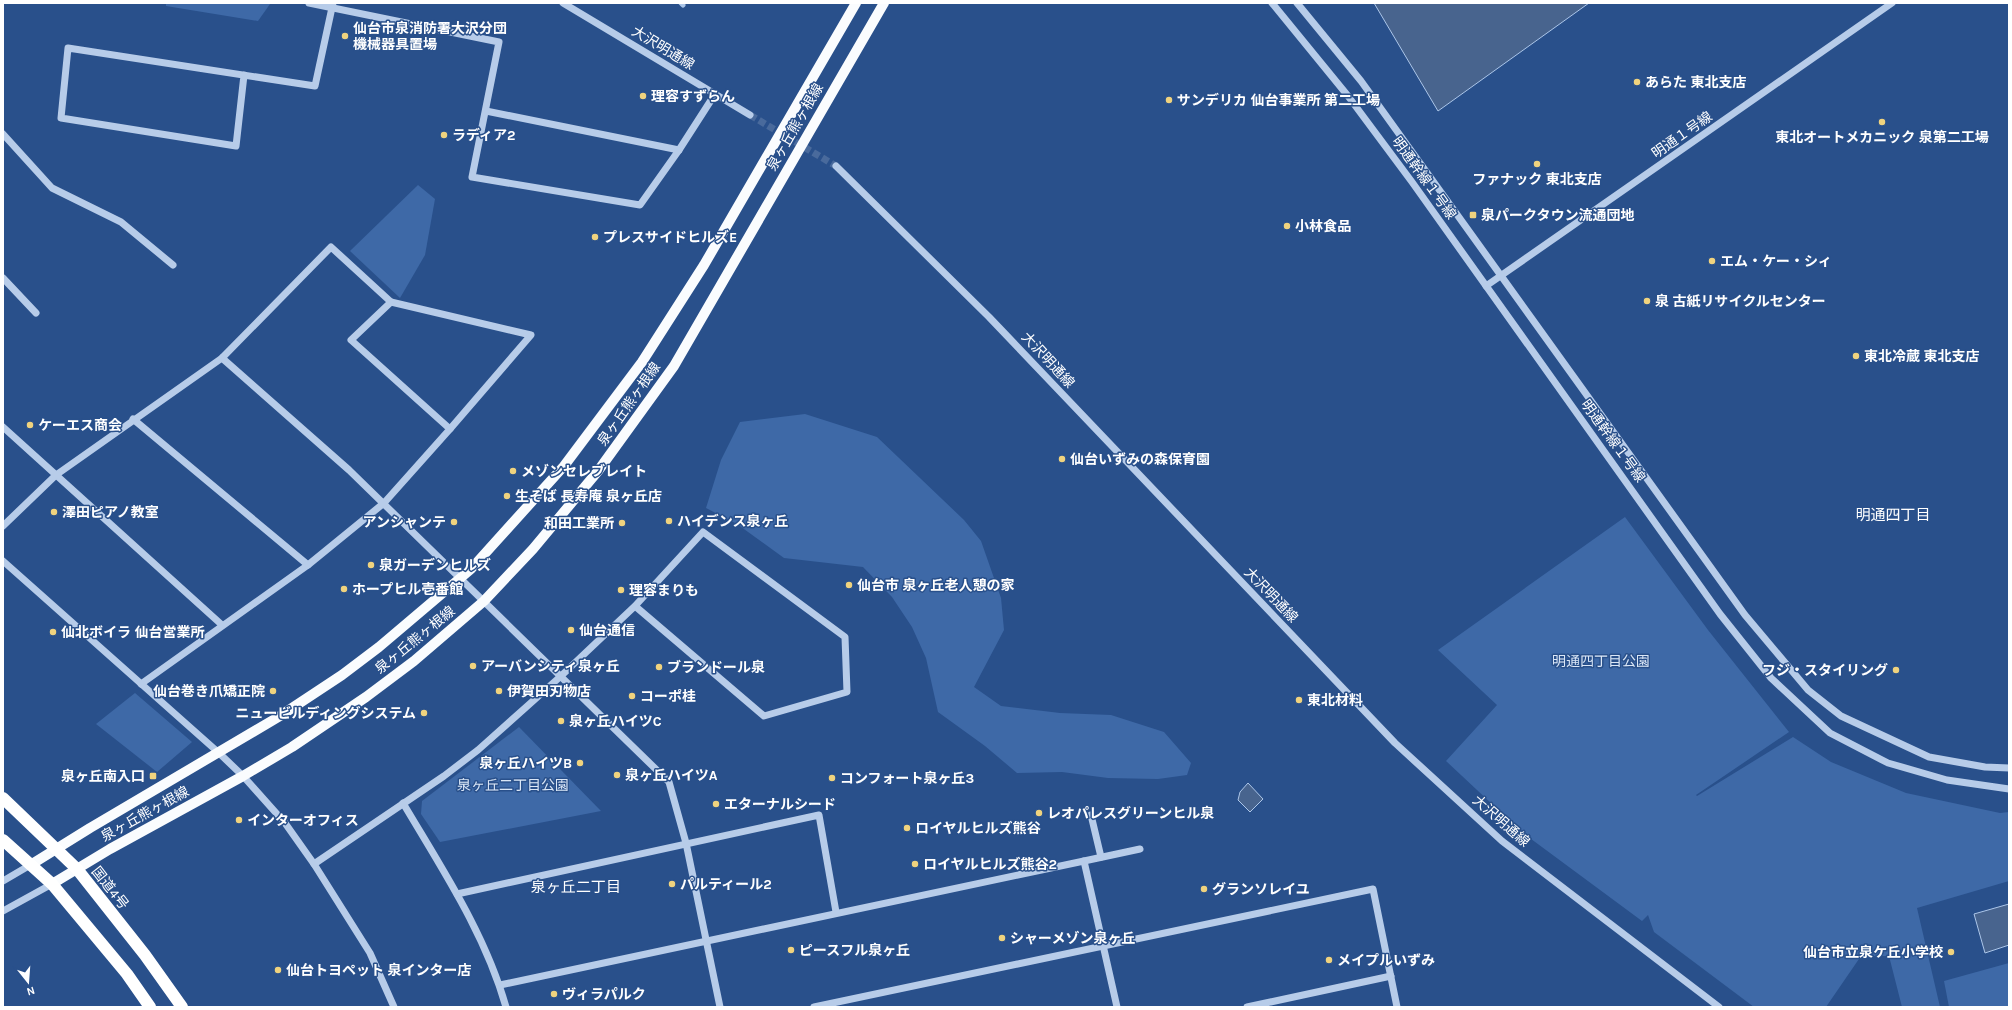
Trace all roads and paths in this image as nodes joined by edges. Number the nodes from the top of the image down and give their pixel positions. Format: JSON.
{"nodes":[{"id":1,"x":309,"y":3,"type":"edge"},
{"id":2,"x":563,"y":3,"type":"edge"},
{"id":3,"x":856,"y":3,"type":"edge"},
{"id":4,"x":884,"y":3,"type":"edge"},
{"id":5,"x":1272,"y":3,"type":"edge"},
{"id":6,"x":1297,"y":3,"type":"edge"},
{"id":7,"x":1892,"y":3,"type":"edge"},
{"id":8,"x":333,"y":5,"type":"edge"},
{"id":9,"x":244,"y":75,"type":"junction"},
{"id":10,"x":715,"y":94,"type":"junction"},
{"id":11,"x":486,"y":111,"type":"junction"},
{"id":12,"x":750,"y":115,"type":"tunnel mouth"},
{"id":13,"x":3,"y":134,"type":"edge"},
{"id":14,"x":679,"y":150,"type":"junction"},
{"id":15,"x":836,"y":166,"type":"tunnel mouth"},
{"id":16,"x":173,"y":265,"type":"dead end"},
{"id":17,"x":1501,"y":277,"type":"junction"},
{"id":18,"x":3,"y":278,"type":"edge"},
{"id":19,"x":1486,"y":286,"type":"junction"},
{"id":20,"x":391,"y":302,"type":"junction"},
{"id":21,"x":36,"y":313,"type":"dead end"},
{"id":22,"x":222,"y":358,"type":"junction"},
{"id":23,"x":133,"y":419,"type":"junction"},
{"id":24,"x":3,"y":427,"type":"edge"},
{"id":25,"x":450,"y":429,"type":"junction"},
{"id":26,"x":56,"y":475,"type":"junction"},
{"id":27,"x":384,"y":503,"type":"junction"},
{"id":28,"x":3,"y":526,"type":"edge"},
{"id":29,"x":3,"y":561,"type":"edge"},
{"id":30,"x":308,"y":565,"type":"junction"},
{"id":31,"x":460,"y":579,"type":"junction"},
{"id":32,"x":484,"y":601,"type":"junction"},
{"id":33,"x":635,"y":606,"type":"junction"},
{"id":34,"x":222,"y":626,"type":"junction"},
{"id":35,"x":561,"y":676,"type":"junction"},
{"id":36,"x":141,"y":684,"type":"junction"},
{"id":37,"x":219,"y":753,"type":"junction"},
{"id":38,"x":2009,"y":768,"type":"edge"},
{"id":39,"x":243,"y":776,"type":"junction"},
{"id":40,"x":2009,"y":789,"type":"edge"},
{"id":41,"x":3,"y":798,"type":"edge"},
{"id":42,"x":403,"y":803,"type":"junction"},
{"id":43,"x":1091,"y":815,"type":"dead end"},
{"id":44,"x":3,"y":840,"type":"edge"},
{"id":45,"x":686,"y":843,"type":"junction"},
{"id":46,"x":57,"y":848,"type":"junction"},
{"id":47,"x":1140,"y":850,"type":"dead end"},
{"id":48,"x":1101,"y":857,"type":"junction"},
{"id":49,"x":1084,"y":861,"type":"junction"},
{"id":50,"x":32,"y":864,"type":"junction"},
{"id":51,"x":314,"y":864,"type":"junction"},
{"id":52,"x":76,"y":869,"type":"junction"},
{"id":53,"x":3,"y":881,"type":"edge"},
{"id":54,"x":52,"y":884,"type":"junction"},
{"id":55,"x":457,"y":894,"type":"junction"},
{"id":56,"x":3,"y":911,"type":"edge"},
{"id":57,"x":836,"y":912,"type":"junction"},
{"id":58,"x":706,"y":940,"type":"junction"},
{"id":59,"x":1104,"y":947,"type":"junction"},
{"id":60,"x":1391,"y":976,"type":"junction"},
{"id":61,"x":500,"y":985,"type":"junction"},
{"id":62,"x":150,"y":1007,"type":"edge"},
{"id":63,"x":182,"y":1007,"type":"edge"},
{"id":64,"x":394,"y":1007,"type":"edge"},
{"id":65,"x":506,"y":1007,"type":"edge"},
{"id":66,"x":720,"y":1007,"type":"edge"},
{"id":67,"x":814,"y":1007,"type":"edge"},
{"id":68,"x":1117,"y":1007,"type":"edge"},
{"id":69,"x":1247,"y":1007,"type":"edge"},
{"id":70,"x":1397,"y":1007,"type":"edge"},
{"id":71,"x":1719,"y":1007,"type":"edge"}],
"edges":[{"from":1,"to":8,"type":"street"},
{"from":2,"to":10,"type":"street","name":"大沢明通線"},
{"from":3,"to":31,"type":"main road","name":"泉ヶ丘熊ヶ根線"},
{"from":4,"to":32,"type":"main road","name":"泉ヶ丘熊ヶ根線"},
{"from":5,"to":19,"type":"street","name":"明通幹線１号線"},
{"from":6,"to":17,"type":"street"},
{"from":7,"to":17,"type":"street","name":"明通１号線"},
{"from":8,"to":9,"type":"street"},
{"from":8,"to":11,"type":"street"},
{"from":9,"to":9,"type":"street"},
{"from":10,"to":12,"type":"street","name":"大沢明通線"},
{"from":10,"to":14,"type":"street"},
{"from":11,"to":14,"type":"street"},
{"from":11,"to":14,"type":"street"},
{"from":13,"to":16,"type":"street"},
{"from":15,"to":71,"type":"street","name":"大沢明通線"},
{"from":17,"to":19,"type":"street","name":"明通１号線"},
{"from":17,"to":38,"type":"street"},
{"from":18,"to":21,"type":"street"},
{"from":19,"to":40,"type":"street","name":"明通幹線１号線"},
{"from":20,"to":22,"type":"street"},
{"from":20,"to":25,"type":"street"},
{"from":20,"to":25,"type":"street"},
{"from":22,"to":23,"type":"street"},
{"from":22,"to":27,"type":"street"},
{"from":23,"to":26,"type":"street"},
{"from":23,"to":30,"type":"street"},
{"from":24,"to":26,"type":"street"},
{"from":25,"to":27,"type":"street"},
{"from":26,"to":28,"type":"street"},
{"from":26,"to":34,"type":"street"},
{"from":27,"to":30,"type":"street"},
{"from":27,"to":31,"type":"street"},
{"from":29,"to":36,"type":"street"},
{"from":30,"to":34,"type":"street"},
{"from":31,"to":32,"type":"street"},
{"from":31,"to":37,"type":"main road","name":"泉ヶ丘熊ヶ根線"},
{"from":32,"to":35,"type":"street"},
{"from":32,"to":39,"type":"main road","name":"泉ヶ丘熊ヶ根線"},
{"from":33,"to":33,"type":"street"},
{"from":33,"to":35,"type":"street"},
{"from":34,"to":36,"type":"street"},
{"from":35,"to":42,"type":"street"},
{"from":35,"to":45,"type":"street"},
{"from":36,"to":37,"type":"street"},
{"from":37,"to":39,"type":"street"},
{"from":37,"to":46,"type":"main road","name":"泉ヶ丘熊ヶ根線"},
{"from":39,"to":51,"type":"street"},
{"from":39,"to":52,"type":"main road","name":"泉ヶ丘熊ヶ根線"},
{"from":41,"to":46,"type":"highway","name":"国道4号"},
{"from":42,"to":51,"type":"street"},
{"from":42,"to":55,"type":"street"},
{"from":43,"to":48,"type":"street"},
{"from":44,"to":50,"type":"highway"},
{"from":45,"to":55,"type":"street"},
{"from":45,"to":57,"type":"street"},
{"from":45,"to":58,"type":"street"},
{"from":46,"to":50,"type":"main road","name":"泉ヶ丘熊ヶ根線"},
{"from":46,"to":52,"type":"highway","name":"国道4号"},
{"from":47,"to":48,"type":"street"},
{"from":48,"to":49,"type":"street"},
{"from":49,"to":57,"type":"street"},
{"from":49,"to":59,"type":"street"},
{"from":50,"to":53,"type":"street"},
{"from":50,"to":54,"type":"highway"},
{"from":51,"to":64,"type":"street"},
{"from":52,"to":54,"type":"main road","name":"泉ヶ丘熊ヶ根線"},
{"from":52,"to":63,"type":"highway","name":"国道4号"},
{"from":54,"to":56,"type":"street"},
{"from":54,"to":62,"type":"highway"},
{"from":55,"to":61,"type":"street"},
{"from":57,"to":58,"type":"street"},
{"from":58,"to":61,"type":"street"},
{"from":58,"to":66,"type":"street"},
{"from":59,"to":60,"type":"street"},
{"from":59,"to":67,"type":"street"},
{"from":59,"to":68,"type":"street"},
{"from":60,"to":69,"type":"street"},
{"from":60,"to":70,"type":"street"},
{"from":61,"to":65,"type":"street"}]}
